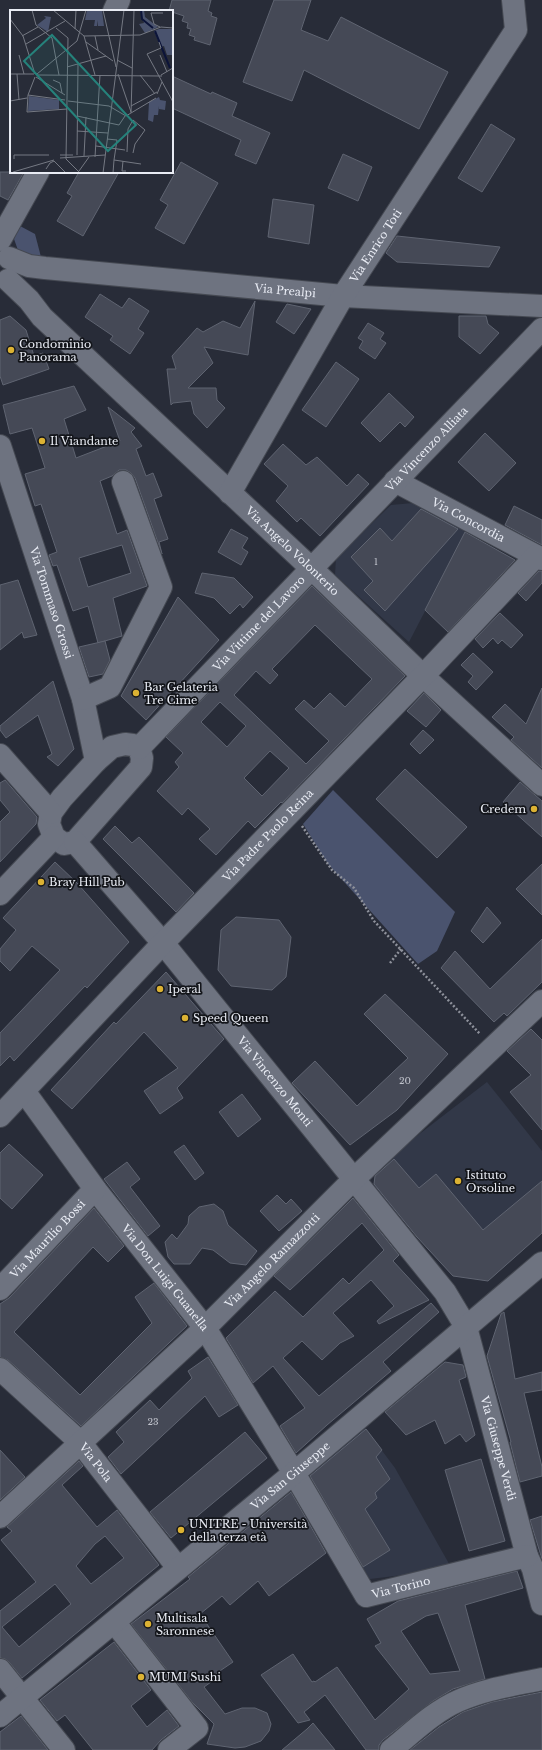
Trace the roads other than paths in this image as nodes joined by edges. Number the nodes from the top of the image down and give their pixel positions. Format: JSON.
{"nodes":[{"id":1,"x":119,"y":0,"type":"edge"},
{"id":2,"x":513,"y":0,"type":"edge"},
{"id":3,"x":114,"y":10,"type":"edge"},
{"id":4,"x":38,"y":173,"type":"edge"},
{"id":5,"x":4,"y":268,"type":"edge"},
{"id":6,"x":343,"y":296,"type":"junction"},
{"id":7,"x":542,"y":306,"type":"edge"},
{"id":8,"x":542,"y":329,"type":"edge"},
{"id":9,"x":0,"y":446,"type":"edge"},
{"id":10,"x":395,"y":481,"type":"junction"},
{"id":11,"x":123,"y":482,"type":"dead end"},
{"id":12,"x":230,"y":493,"type":"junction"},
{"id":13,"x":539,"y":557,"type":"edge"},
{"id":14,"x":311,"y":568,"type":"junction"},
{"id":15,"x":423,"y":676,"type":"junction"},
{"id":16,"x":82,"y":699,"type":"junction"},
{"id":17,"x":139,"y":748,"type":"junction"},
{"id":18,"x":0,"y":755,"type":"edge"},
{"id":19,"x":96,"y":761,"type":"junction"},
{"id":20,"x":542,"y":785,"type":"edge"},
{"id":21,"x":51,"y":813,"type":"junction"},
{"id":22,"x":54,"y":836,"type":"junction"},
{"id":23,"x":75,"y":842,"type":"junction"},
{"id":24,"x":0,"y":894,"type":"edge"},
{"id":25,"x":163,"y":944,"type":"junction"},
{"id":26,"x":542,"y":1001,"type":"edge"},
{"id":27,"x":24,"y":1090,"type":"junction"},
{"id":28,"x":0,"y":1116,"type":"edge"},
{"id":29,"x":354,"y":1179,"type":"junction"},
{"id":30,"x":95,"y":1189,"type":"junction"},
{"id":31,"x":542,"y":1263,"type":"edge"},
{"id":32,"x":0,"y":1289,"type":"edge"},
{"id":33,"x":466,"y":1327,"type":"junction"},
{"id":34,"x":205,"y":1328,"type":"junction"},
{"id":35,"x":0,"y":1369,"type":"edge"},
{"id":36,"x":80,"y":1442,"type":"junction"},
{"id":37,"x":294,"y":1473,"type":"junction"},
{"id":38,"x":0,"y":1517,"type":"edge"},
{"id":39,"x":534,"y":1565,"type":"edge"},
{"id":40,"x":178,"y":1568,"type":"junction"},
{"id":41,"x":542,"y":1604,"type":"edge"},
{"id":42,"x":114,"y":1622,"type":"junction"},
{"id":43,"x":0,"y":1670,"type":"edge"},
{"id":44,"x":542,"y":1678,"type":"edge"},
{"id":45,"x":23,"y":1698,"type":"junction"},
{"id":46,"x":0,"y":1716,"type":"edge"},
{"id":47,"x":64,"y":1750,"type":"edge"},
{"id":48,"x":169,"y":1750,"type":"edge"},
{"id":49,"x":391,"y":1750,"type":"edge"}],
"edges":[{"from":1,"to":3,"type":"street"},
{"from":2,"to":6,"type":"street","name":"Via Enrico Toti"},
{"from":4,"to":5,"type":"street"},
{"from":5,"to":6,"type":"street","name":"Via Prealpi"},
{"from":5,"to":12,"type":"street","name":"Via Angelo Volonterio"},
{"from":6,"to":7,"type":"street","name":"Via Prealpi"},
{"from":6,"to":12,"type":"street","name":"Via Enrico Toti"},
{"from":8,"to":10,"type":"street","name":"Via Vincenzo Alliata"},
{"from":9,"to":16,"type":"street","name":"Via Tommaso Grossi"},
{"from":10,"to":13,"type":"street","name":"Via Concordia"},
{"from":10,"to":14,"type":"street","name":"Via Vincenzo Alliata"},
{"from":11,"to":16,"type":"street"},
{"from":12,"to":14,"type":"street","name":"Via Angelo Volonterio"},
{"from":13,"to":15,"type":"street","name":"Via Padre Paolo Reina"},
{"from":14,"to":15,"type":"street","name":"Via Angelo Volonterio"},
{"from":14,"to":17,"type":"street","name":"Via Vittime del Lavoro"},
{"from":15,"to":20,"type":"street","name":"Via Angelo Volonterio"},
{"from":15,"to":25,"type":"street","name":"Via Padre Paolo Reina"},
{"from":16,"to":19,"type":"street","name":"Via Tommaso Grossi"},
{"from":17,"to":19,"type":"street"},
{"from":17,"to":23,"type":"street"},
{"from":18,"to":21,"type":"street"},
{"from":19,"to":21,"type":"street"},
{"from":21,"to":22,"type":"street"},
{"from":22,"to":23,"type":"street"},
{"from":22,"to":24,"type":"street"},
{"from":23,"to":25,"type":"street","name":"Via Vincenzo Monti"},
{"from":25,"to":27,"type":"street","name":"Via Padre Paolo Reina"},
{"from":25,"to":29,"type":"street","name":"Via Vincenzo Monti"},
{"from":26,"to":29,"type":"street","name":"Via Angelo Ramazzotti"},
{"from":27,"to":28,"type":"street","name":"Via Padre Paolo Reina"},
{"from":27,"to":30,"type":"street","name":"Via Don Luigi Guanella"},
{"from":29,"to":33,"type":"street","name":"Via Vincenzo Monti"},
{"from":29,"to":34,"type":"street","name":"Via Angelo Ramazzotti"},
{"from":30,"to":32,"type":"street","name":"Via Maurilio Bossi"},
{"from":30,"to":34,"type":"street","name":"Via Don Luigi Guanella"},
{"from":31,"to":33,"type":"street","name":"Via San Giuseppe"},
{"from":33,"to":37,"type":"street","name":"Via San Giuseppe"},
{"from":33,"to":39,"type":"street","name":"Via Giuseppe Verdi"},
{"from":34,"to":36,"type":"street","name":"Via Angelo Ramazzotti"},
{"from":34,"to":37,"type":"street","name":"Via Don Luigi Guanella"},
{"from":35,"to":36,"type":"street","name":"Via Pola"},
{"from":36,"to":38,"type":"street","name":"Via Angelo Ramazzotti"},
{"from":36,"to":40,"type":"street","name":"Via Pola"},
{"from":37,"to":39,"type":"street","name":"Via Torino"},
{"from":37,"to":40,"type":"street","name":"Via San Giuseppe"},
{"from":39,"to":41,"type":"street","name":"Via Giuseppe Verdi"},
{"from":40,"to":42,"type":"street","name":"Via San Giuseppe"},
{"from":42,"to":45,"type":"street","name":"Via San Giuseppe"},
{"from":42,"to":48,"type":"street"},
{"from":43,"to":45,"type":"street"},
{"from":44,"to":49,"type":"street"},
{"from":45,"to":46,"type":"street","name":"Via San Giuseppe"},
{"from":45,"to":47,"type":"street"}]}
